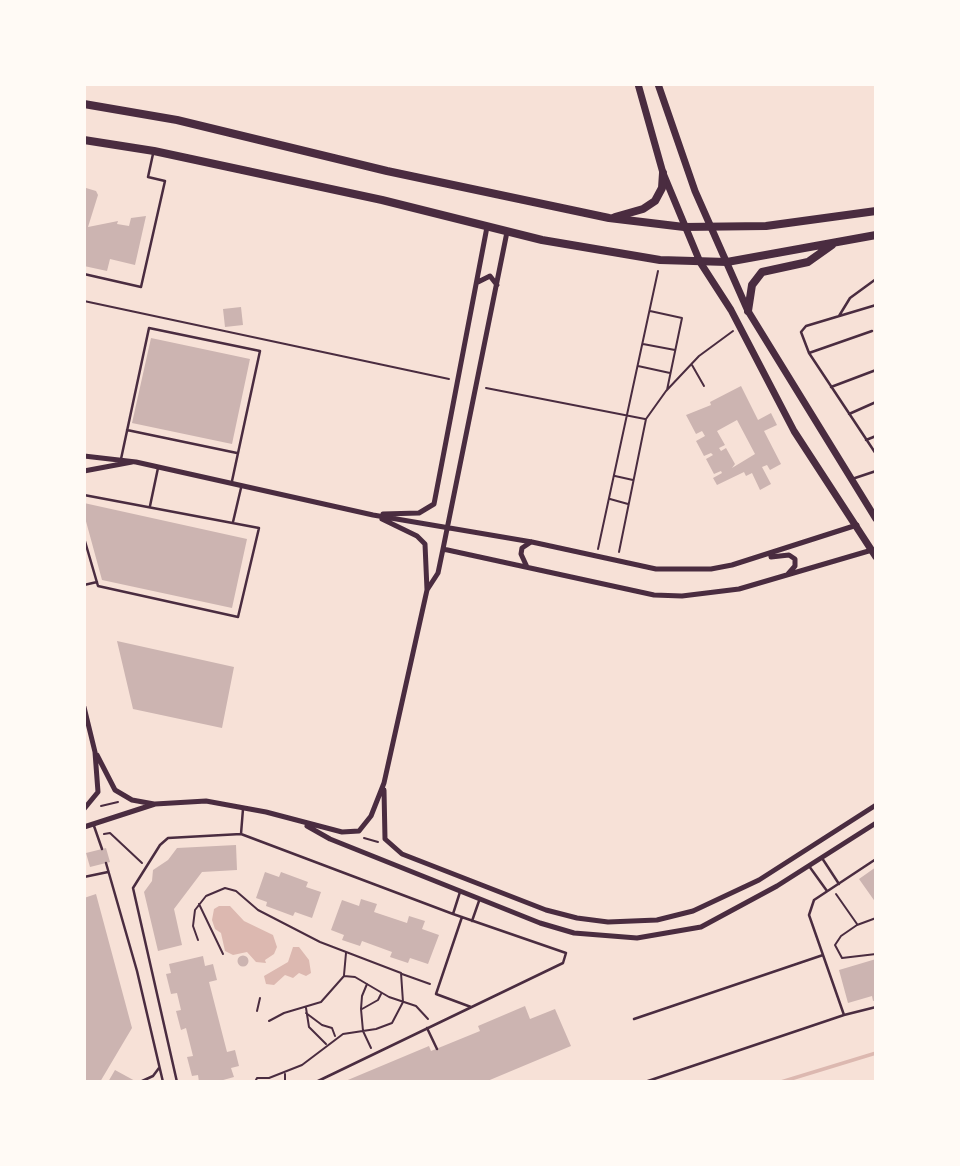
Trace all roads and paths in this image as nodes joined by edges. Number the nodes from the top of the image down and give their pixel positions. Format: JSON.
{"nodes":[{"id":1,"x":638,"y":84,"type":"edge"},
{"id":2,"x":658,"y":84,"type":"edge"},
{"id":3,"x":84,"y":104,"type":"edge"},
{"id":4,"x":84,"y":140,"type":"edge"},
{"id":5,"x":154,"y":151,"type":"junction"},
{"id":6,"x":663,"y":173,"type":"junction"},
{"id":7,"x":876,"y":211,"type":"edge"},
{"id":8,"x":609,"y":218,"type":"junction"},
{"id":9,"x":684,"y":226,"type":"junction"},
{"id":10,"x":488,"y":227,"type":"junction"},
{"id":11,"x":712,"y":227,"type":"junction"},
{"id":12,"x":506,"y":232,"type":"junction"},
{"id":13,"x":876,"y":235,"type":"edge"},
{"id":14,"x":832,"y":245,"type":"junction"},
{"id":15,"x":660,"y":260,"type":"junction"},
{"id":16,"x":700,"y":262,"type":"junction"},
{"id":17,"x":727,"y":262,"type":"junction"},
{"id":18,"x":84,"y":274,"type":"edge"},
{"id":19,"x":876,"y":279,"type":"edge"},
{"id":20,"x":478,"y":282,"type":"junction"},
{"id":21,"x":497,"y":285,"type":"junction"},
{"id":22,"x":84,"y":300,"type":"edge"},
{"id":23,"x":876,"y":305,"type":"edge"},
{"id":24,"x":649,"y":310,"type":"junction"},
{"id":25,"x":748,"y":311,"type":"junction"},
{"id":26,"x":839,"y":316,"type":"junction"},
{"id":27,"x":740,"y":326,"type":"junction"},
{"id":28,"x":872,"y":331,"type":"dead end"},
{"id":29,"x":642,"y":344,"type":"junction"},
{"id":30,"x":675,"y":350,"type":"junction"},
{"id":31,"x":809,"y":354,"type":"junction"},
{"id":32,"x":691,"y":364,"type":"junction"},
{"id":33,"x":637,"y":366,"type":"junction"},
{"id":34,"x":876,"y":370,"type":"edge"},
{"id":35,"x":670,"y":373,"type":"junction"},
{"id":36,"x":458,"y":381,"type":"junction"},
{"id":37,"x":474,"y":385,"type":"junction"},
{"id":38,"x":704,"y":386,"type":"dead end"},
{"id":39,"x":831,"y":387,"type":"junction"},
{"id":40,"x":666,"y":391,"type":"junction"},
{"id":41,"x":876,"y":402,"type":"edge"},
{"id":42,"x":849,"y":414,"type":"junction"},
{"id":43,"x":626,"y":416,"type":"junction"},
{"id":44,"x":646,"y":419,"type":"junction"},
{"id":45,"x":127,"y":430,"type":"junction"},
{"id":46,"x":876,"y":436,"type":"edge"},
{"id":47,"x":866,"y":440,"type":"junction"},
{"id":48,"x":238,"y":453,"type":"junction"},
{"id":49,"x":876,"y":454,"type":"edge"},
{"id":50,"x":84,"y":456,"type":"edge"},
{"id":51,"x":121,"y":459,"type":"junction"},
{"id":52,"x":136,"y":461,"type":"junction"},
{"id":53,"x":158,"y":466,"type":"junction"},
{"id":54,"x":84,"y":471,"type":"edge"},
{"id":55,"x":876,"y":471,"type":"edge"},
{"id":56,"x":614,"y":476,"type":"junction"},
{"id":57,"x":852,"y":479,"type":"junction"},
{"id":58,"x":633,"y":480,"type":"junction"},
{"id":59,"x":232,"y":482,"type":"junction"},
{"id":60,"x":242,"y":484,"type":"junction"},
{"id":61,"x":84,"y":495,"type":"edge"},
{"id":62,"x":609,"y":499,"type":"junction"},
{"id":63,"x":628,"y":504,"type":"junction"},
{"id":64,"x":150,"y":506,"type":"junction"},
{"id":65,"x":373,"y":515,"type":"junction"},
{"id":66,"x":876,"y":519,"type":"edge"},
{"id":67,"x":233,"y":523,"type":"junction"},
{"id":68,"x":857,"y":525,"type":"junction"},
{"id":69,"x":446,"y":529,"type":"junction"},
{"id":70,"x":84,"y":538,"type":"edge"},
{"id":71,"x":532,"y":542,"type":"junction"},
{"id":72,"x":443,"y":550,"type":"junction"},
{"id":73,"x":874,"y":553,"type":"edge"},
{"id":74,"x":597,"y":555,"type":"junction"},
{"id":75,"x":757,"y":558,"type":"junction"},
{"id":76,"x":617,"y":560,"type":"junction"},
{"id":77,"x":527,"y":567,"type":"junction"},
{"id":78,"x":787,"y":574,"type":"junction"},
{"id":79,"x":97,"y":582,"type":"junction"},
{"id":80,"x":84,"y":586,"type":"edge"},
{"id":81,"x":427,"y":590,"type":"junction"},
{"id":82,"x":84,"y":707,"type":"edge"},
{"id":83,"x":96,"y":752,"type":"junction"},
{"id":84,"x":384,"y":783,"type":"junction"},
{"id":85,"x":119,"y":802,"type":"dead end"},
{"id":86,"x":155,"y":804,"type":"junction"},
{"id":87,"x":876,"y":805,"type":"edge"},
{"id":88,"x":101,"y":806,"type":"dead end"},
{"id":89,"x":86,"y":808,"type":"edge"},
{"id":90,"x":243,"y":808,"type":"junction"},
{"id":91,"x":876,"y":823,"type":"edge"},
{"id":92,"x":93,"y":824,"type":"junction"},
{"id":93,"x":303,"y":824,"type":"junction"},
{"id":94,"x":84,"y":827,"type":"edge"},
{"id":95,"x":241,"y":834,"type":"junction"},
{"id":96,"x":361,"y":835,"type":"dead end"},
{"id":97,"x":98,"y":836,"type":"junction"},
{"id":98,"x":379,"y":842,"type":"dead end"},
{"id":99,"x":102,"y":849,"type":"dead end"},
{"id":100,"x":401,"y":854,"type":"junction"},
{"id":101,"x":822,"y":858,"type":"junction"},
{"id":102,"x":876,"y":859,"type":"edge"},
{"id":103,"x":106,"y":863,"type":"dead end"},
{"id":104,"x":145,"y":866,"type":"junction"},
{"id":105,"x":397,"y":866,"type":"junction"},
{"id":106,"x":809,"y":866,"type":"junction"},
{"id":107,"x":108,"y":872,"type":"junction"},
{"id":108,"x":84,"y":877,"type":"edge"},
{"id":109,"x":839,"y":884,"type":"junction"},
{"id":110,"x":832,"y":888,"type":"junction"},
{"id":111,"x":827,"y":891,"type":"junction"},
{"id":112,"x":460,"y":892,"type":"junction"},
{"id":113,"x":479,"y":900,"type":"junction"},
{"id":114,"x":198,"y":903,"type":"junction"},
{"id":115,"x":453,"y":914,"type":"junction"},
{"id":116,"x":462,"y":918,"type":"junction"},
{"id":117,"x":876,"y":918,"type":"edge"},
{"id":118,"x":472,"y":921,"type":"junction"},
{"id":119,"x":857,"y":925,"type":"junction"},
{"id":120,"x":198,"y":940,"type":"dead end"},
{"id":121,"x":345,"y":953,"type":"junction"},
{"id":122,"x":223,"y":954,"type":"dead end"},
{"id":123,"x":876,"y":954,"type":"edge"},
{"id":124,"x":823,"y":955,"type":"junction"},
{"id":125,"x":401,"y":974,"type":"junction"},
{"id":126,"x":344,"y":976,"type":"junction"},
{"id":127,"x":368,"y":983,"type":"junction"},
{"id":128,"x":438,"y":988,"type":"junction"},
{"id":129,"x":382,"y":992,"type":"junction"},
{"id":130,"x":260,"y":998,"type":"dead end"},
{"id":131,"x":403,"y":1002,"type":"junction"},
{"id":132,"x":306,"y":1007,"type":"junction"},
{"id":133,"x":471,"y":1007,"type":"junction"},
{"id":134,"x":876,"y":1007,"type":"edge"},
{"id":135,"x":361,"y":1009,"type":"junction"},
{"id":136,"x":257,"y":1011,"type":"dead end"},
{"id":137,"x":306,"y":1013,"type":"junction"},
{"id":138,"x":844,"y":1015,"type":"junction"},
{"id":139,"x":634,"y":1019,"type":"dead end"},
{"id":140,"x":269,"y":1021,"type":"dead end"},
{"id":141,"x":322,"y":1025,"type":"junction"},
{"id":142,"x":432,"y":1026,"type":"junction"},
{"id":143,"x":427,"y":1028,"type":"junction"},
{"id":144,"x":363,"y":1031,"type":"junction"},
{"id":145,"x":316,"y":1033,"type":"junction"},
{"id":146,"x":336,"y":1037,"type":"junction"},
{"id":147,"x":326,"y":1045,"type":"junction"},
{"id":148,"x":437,"y":1049,"type":"dead end"},
{"id":149,"x":375,"y":1053,"type":"junction"},
{"id":150,"x":159,"y":1067,"type":"junction"},
{"id":151,"x":285,"y":1073,"type":"junction"},
{"id":152,"x":140,"y":1082,"type":"edge"},
{"id":153,"x":163,"y":1082,"type":"edge"},
{"id":154,"x":177,"y":1082,"type":"edge"},
{"id":155,"x":256,"y":1082,"type":"edge"},
{"id":156,"x":285,"y":1082,"type":"edge"},
{"id":157,"x":316,"y":1082,"type":"edge"},
{"id":158,"x":645,"y":1082,"type":"edge"}],
"edges":[{"from":1,"to":6,"type":"main road"},
{"from":2,"to":11,"type":"main road"},
{"from":3,"to":8,"type":"main road"},
{"from":4,"to":5,"type":"main road"},
{"from":5,"to":10,"type":"main road"},
{"from":5,"to":18,"type":"lane"},
{"from":6,"to":8,"type":"main road"},
{"from":6,"to":9,"type":"main road"},
{"from":7,"to":11,"type":"main road"},
{"from":8,"to":9,"type":"main road"},
{"from":9,"to":11,"type":"main road"},
{"from":9,"to":16,"type":"main road"},
{"from":10,"to":12,"type":"main road"},
{"from":10,"to":20,"type":"street"},
{"from":11,"to":17,"type":"main road"},
{"from":12,"to":15,"type":"main road"},
{"from":12,"to":21,"type":"street"},
{"from":13,"to":14,"type":"main road"},
{"from":14,"to":17,"type":"main road"},
{"from":14,"to":25,"type":"main road"},
{"from":15,"to":16,"type":"main road"},
{"from":15,"to":24,"type":"path"},
{"from":16,"to":17,"type":"main road"},
{"from":16,"to":27,"type":"main road"},
{"from":17,"to":25,"type":"main road"},
{"from":19,"to":26,"type":"lane"},
{"from":20,"to":21,"type":"street"},
{"from":20,"to":36,"type":"street"},
{"from":21,"to":37,"type":"street"},
{"from":22,"to":36,"type":"path"},
{"from":23,"to":26,"type":"lane"},
{"from":24,"to":29,"type":"path"},
{"from":24,"to":30,"type":"path"},
{"from":25,"to":57,"type":"main road"},
{"from":26,"to":31,"type":"lane"},
{"from":27,"to":32,"type":"path"},
{"from":27,"to":68,"type":"main road"},
{"from":28,"to":31,"type":"lane"},
{"from":29,"to":30,"type":"path"},
{"from":29,"to":33,"type":"path"},
{"from":30,"to":35,"type":"path"},
{"from":31,"to":39,"type":"lane"},
{"from":32,"to":38,"type":"path"},
{"from":32,"to":40,"type":"path"},
{"from":33,"to":35,"type":"path"},
{"from":33,"to":43,"type":"path"},
{"from":34,"to":39,"type":"lane"},
{"from":35,"to":40,"type":"path"},
{"from":36,"to":65,"type":"street"},
{"from":37,"to":43,"type":"path"},
{"from":37,"to":69,"type":"street"},
{"from":39,"to":42,"type":"lane"},
{"from":40,"to":44,"type":"path"},
{"from":41,"to":42,"type":"lane"},
{"from":42,"to":47,"type":"lane"},
{"from":43,"to":44,"type":"path"},
{"from":43,"to":56,"type":"path"},
{"from":44,"to":58,"type":"path"},
{"from":45,"to":48,"type":"lane"},
{"from":45,"to":48,"type":"lane"},
{"from":45,"to":51,"type":"lane"},
{"from":46,"to":47,"type":"lane"},
{"from":47,"to":49,"type":"lane"},
{"from":48,"to":59,"type":"lane"},
{"from":50,"to":51,"type":"street"},
{"from":51,"to":52,"type":"street"},
{"from":52,"to":53,"type":"street"},
{"from":52,"to":54,"type":"street"},
{"from":53,"to":59,"type":"street"},
{"from":53,"to":64,"type":"lane"},
{"from":55,"to":57,"type":"lane"},
{"from":56,"to":58,"type":"path"},
{"from":56,"to":62,"type":"path"},
{"from":57,"to":66,"type":"main road"},
{"from":58,"to":63,"type":"path"},
{"from":59,"to":60,"type":"street"},
{"from":60,"to":65,"type":"street"},
{"from":60,"to":67,"type":"lane"},
{"from":61,"to":64,"type":"lane"},
{"from":62,"to":63,"type":"path"},
{"from":62,"to":74,"type":"path"},
{"from":63,"to":76,"type":"path"},
{"from":64,"to":67,"type":"lane"},
{"from":65,"to":69,"type":"street"},
{"from":65,"to":81,"type":"street"},
{"from":67,"to":79,"type":"lane"},
{"from":68,"to":73,"type":"main road"},
{"from":68,"to":75,"type":"street"},
{"from":69,"to":71,"type":"street"},
{"from":69,"to":72,"type":"street"},
{"from":70,"to":79,"type":"lane"},
{"from":71,"to":74,"type":"street"},
{"from":71,"to":77,"type":"street"},
{"from":72,"to":77,"type":"street"},
{"from":72,"to":81,"type":"street"},
{"from":73,"to":78,"type":"street"},
{"from":74,"to":76,"type":"street"},
{"from":75,"to":76,"type":"street"},
{"from":75,"to":78,"type":"street"},
{"from":77,"to":78,"type":"street"},
{"from":79,"to":80,"type":"lane"},
{"from":81,"to":84,"type":"street"},
{"from":82,"to":83,"type":"street"},
{"from":83,"to":86,"type":"street"},
{"from":83,"to":89,"type":"street"},
{"from":84,"to":93,"type":"street"},
{"from":84,"to":100,"type":"street"},
{"from":85,"to":88,"type":"path"},
{"from":86,"to":90,"type":"street"},
{"from":86,"to":92,"type":"street"},
{"from":87,"to":100,"type":"street"},
{"from":89,"to":92,"type":"street"},
{"from":90,"to":93,"type":"street"},
{"from":90,"to":95,"type":"lane"},
{"from":91,"to":101,"type":"street"},
{"from":92,"to":94,"type":"street"},
{"from":92,"to":97,"type":"lane"},
{"from":93,"to":105,"type":"street"},
{"from":95,"to":104,"type":"lane"},
{"from":95,"to":115,"type":"lane"},
{"from":96,"to":98,"type":"path"},
{"from":97,"to":99,"type":"lane"},
{"from":97,"to":104,"type":"path"},
{"from":100,"to":105,"type":"street"},
{"from":101,"to":106,"type":"street"},
{"from":101,"to":109,"type":"lane"},
{"from":102,"to":109,"type":"lane"},
{"from":103,"to":107,"type":"lane"},
{"from":104,"to":154,"type":"lane"},
{"from":105,"to":112,"type":"street"},
{"from":106,"to":111,"type":"lane"},
{"from":106,"to":113,"type":"street"},
{"from":107,"to":108,"type":"lane"},
{"from":107,"to":150,"type":"lane"},
{"from":109,"to":110,"type":"lane"},
{"from":110,"to":111,"type":"lane"},
{"from":110,"to":119,"type":"path"},
{"from":111,"to":124,"type":"lane"},
{"from":112,"to":113,"type":"street"},
{"from":112,"to":115,"type":"lane"},
{"from":113,"to":118,"type":"lane"},
{"from":114,"to":120,"type":"path"},
{"from":114,"to":121,"type":"path"},
{"from":114,"to":122,"type":"path"},
{"from":115,"to":116,"type":"lane"},
{"from":116,"to":118,"type":"lane"},
{"from":116,"to":128,"type":"lane"},
{"from":117,"to":119,"type":"path"},
{"from":118,"to":133,"type":"lane"},
{"from":119,"to":123,"type":"path"},
{"from":121,"to":125,"type":"path"},
{"from":121,"to":126,"type":"path"},
{"from":124,"to":138,"type":"lane"},
{"from":124,"to":139,"type":"lane"},
{"from":125,"to":128,"type":"path"},
{"from":125,"to":131,"type":"path"},
{"from":126,"to":127,"type":"path"},
{"from":126,"to":132,"type":"path"},
{"from":127,"to":129,"type":"path"},
{"from":127,"to":135,"type":"path"},
{"from":128,"to":133,"type":"lane"},
{"from":129,"to":131,"type":"path"},
{"from":129,"to":135,"type":"path"},
{"from":130,"to":136,"type":"path"},
{"from":131,"to":142,"type":"path"},
{"from":131,"to":144,"type":"path"},
{"from":132,"to":137,"type":"path"},
{"from":132,"to":140,"type":"path"},
{"from":133,"to":142,"type":"lane"},
{"from":134,"to":138,"type":"lane"},
{"from":135,"to":144,"type":"path"},
{"from":137,"to":141,"type":"path"},
{"from":137,"to":145,"type":"path"},
{"from":138,"to":158,"type":"lane"},
{"from":141,"to":145,"type":"path"},
{"from":141,"to":146,"type":"path"},
{"from":142,"to":143,"type":"lane"},
{"from":143,"to":148,"type":"lane"},
{"from":143,"to":149,"type":"lane"},
{"from":144,"to":146,"type":"path"},
{"from":144,"to":149,"type":"path"},
{"from":145,"to":147,"type":"path"},
{"from":146,"to":147,"type":"path"},
{"from":147,"to":151,"type":"path"},
{"from":149,"to":157,"type":"lane"},
{"from":150,"to":152,"type":"lane"},
{"from":150,"to":153,"type":"lane"},
{"from":151,"to":155,"type":"path"},
{"from":151,"to":156,"type":"path"}]}
